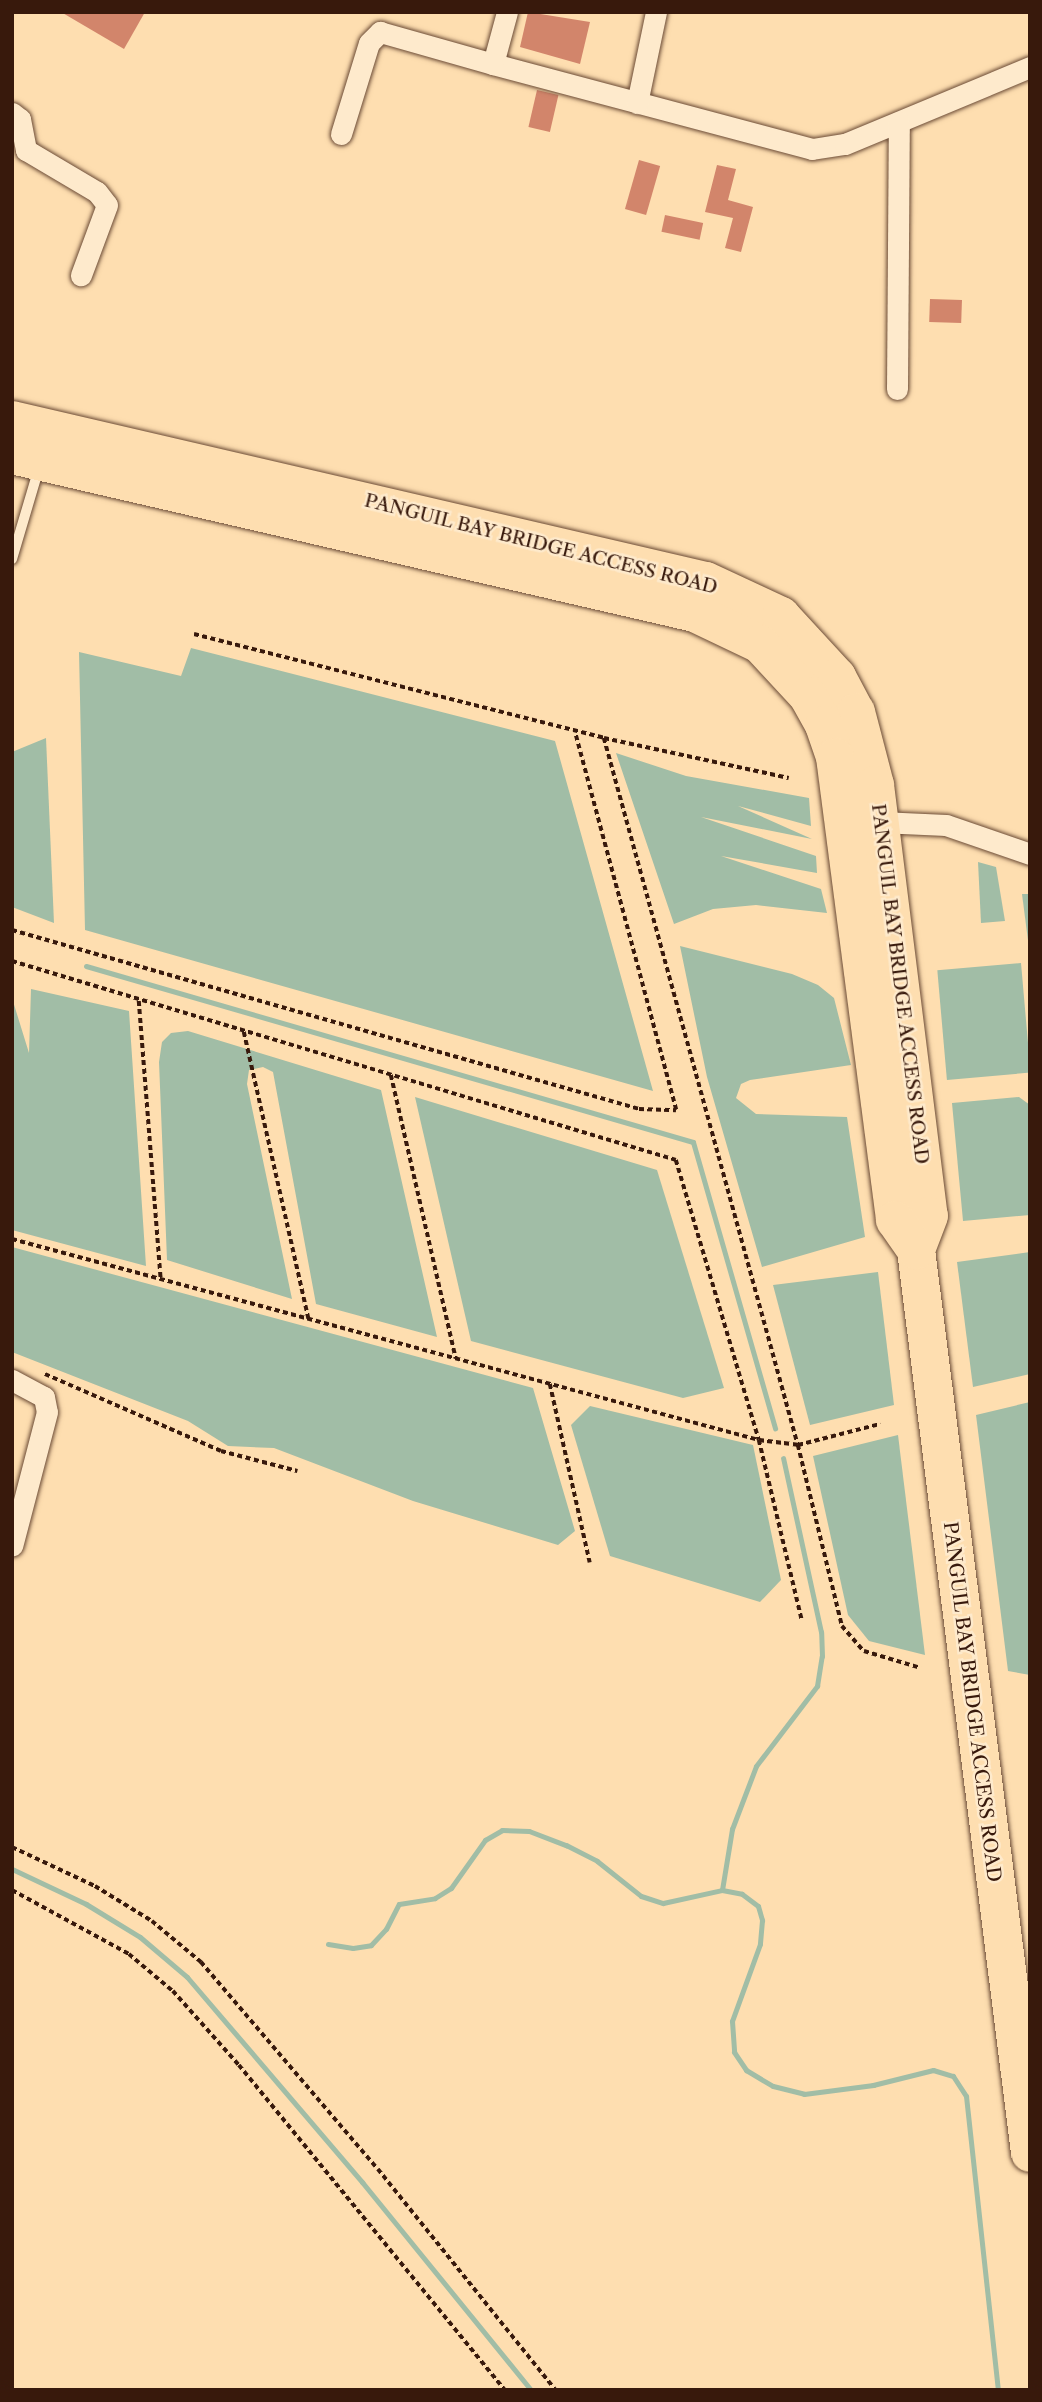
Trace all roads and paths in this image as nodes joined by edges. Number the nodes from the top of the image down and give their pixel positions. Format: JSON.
{"nodes":[{"id":1,"x":506,"y":12,"type":"edge"},
{"id":2,"x":656,"y":12,"type":"edge"},
{"id":3,"x":493,"y":64,"type":"junction"},
{"id":4,"x":1030,"y":66,"type":"edge"},
{"id":5,"x":637,"y":103,"type":"junction"},
{"id":6,"x":12,"y":113,"type":"edge"},
{"id":7,"x":899,"y":122,"type":"junction"},
{"id":8,"x":341,"y":134,"type":"dead end"},
{"id":9,"x":81,"y":275,"type":"dead end"},
{"id":10,"x":897,"y":389,"type":"dead end"},
{"id":11,"x":34,"y":442,"type":"edge"},
{"id":12,"x":12,"y":517,"type":"edge"},
{"id":13,"x":25,"y":520,"type":"junction"},
{"id":14,"x":12,"y":559,"type":"edge"},
{"id":15,"x":194,"y":634,"type":"dead end"},
{"id":16,"x":574,"y":730,"type":"junction"},
{"id":17,"x":604,"y":738,"type":"junction"},
{"id":18,"x":789,"y":778,"type":"dead end"},
{"id":19,"x":880,"y":822,"type":"junction"},
{"id":20,"x":1030,"y":854,"type":"edge"},
{"id":21,"x":12,"y":930,"type":"edge"},
{"id":22,"x":12,"y":961,"type":"edge"},
{"id":23,"x":139,"y":1000,"type":"junction"},
{"id":24,"x":244,"y":1031,"type":"junction"},
{"id":25,"x":391,"y":1075,"type":"junction"},
{"id":26,"x":12,"y":1239,"type":"edge"},
{"id":27,"x":916,"y":1250,"type":"junction"},
{"id":28,"x":161,"y":1280,"type":"junction"},
{"id":29,"x":309,"y":1320,"type":"junction"},
{"id":30,"x":456,"y":1359,"type":"junction"},
{"id":31,"x":34,"y":1371,"type":"dead end"},
{"id":32,"x":12,"y":1380,"type":"edge"},
{"id":33,"x":551,"y":1384,"type":"junction"},
{"id":34,"x":880,"y":1424,"type":"dead end"},
{"id":35,"x":759,"y":1440,"type":"junction"},
{"id":36,"x":799,"y":1445,"type":"junction"},
{"id":37,"x":297,"y":1471,"type":"dead end"},
{"id":38,"x":12,"y":1546,"type":"edge"},
{"id":39,"x":590,"y":1563,"type":"dead end"},
{"id":40,"x":802,"y":1620,"type":"dead end"},
{"id":41,"x":921,"y":1668,"type":"dead end"},
{"id":42,"x":12,"y":1847,"type":"edge"},
{"id":43,"x":12,"y":1890,"type":"edge"},
{"id":44,"x":1030,"y":2153,"type":"edge"},
{"id":45,"x":505,"y":2390,"type":"edge"},
{"id":46,"x":556,"y":2390,"type":"edge"}],
"edges":[{"from":1,"to":3,"type":"street"},
{"from":2,"to":5,"type":"street"},
{"from":3,"to":5,"type":"street"},
{"from":3,"to":8,"type":"street"},
{"from":4,"to":7,"type":"street"},
{"from":5,"to":7,"type":"street"},
{"from":6,"to":9,"type":"street"},
{"from":7,"to":10,"type":"street"},
{"from":11,"to":13,"type":"lane"},
{"from":11,"to":19,"type":"highway","name":"PANGUIL BAY BRIDGE ACCESS ROAD"},
{"from":11,"to":27,"type":"highway","name":"PANGUIL BAY BRIDGE ACCESS ROAD"},
{"from":12,"to":13,"type":"lane"},
{"from":13,"to":14,"type":"lane"},
{"from":15,"to":16,"type":"path"},
{"from":16,"to":17,"type":"path"},
{"from":16,"to":21,"type":"path"},
{"from":17,"to":18,"type":"path"},
{"from":17,"to":36,"type":"path"},
{"from":19,"to":20,"type":"street"},
{"from":19,"to":27,"type":"highway","name":"PANGUIL BAY BRIDGE ACCESS ROAD"},
{"from":22,"to":23,"type":"path"},
{"from":23,"to":24,"type":"path"},
{"from":23,"to":28,"type":"path"},
{"from":24,"to":25,"type":"path"},
{"from":24,"to":29,"type":"path"},
{"from":25,"to":30,"type":"path"},
{"from":25,"to":35,"type":"path"},
{"from":26,"to":28,"type":"path"},
{"from":27,"to":44,"type":"highway","name":"PANGUIL BAY BRIDGE ACCESS ROAD"},
{"from":28,"to":29,"type":"path"},
{"from":29,"to":30,"type":"path"},
{"from":30,"to":33,"type":"path"},
{"from":31,"to":37,"type":"path"},
{"from":32,"to":38,"type":"street"},
{"from":33,"to":35,"type":"path"},
{"from":33,"to":39,"type":"path"},
{"from":34,"to":36,"type":"path"},
{"from":35,"to":36,"type":"path"},
{"from":35,"to":40,"type":"path"},
{"from":36,"to":41,"type":"path"},
{"from":42,"to":46,"type":"path"},
{"from":43,"to":45,"type":"path"}]}
